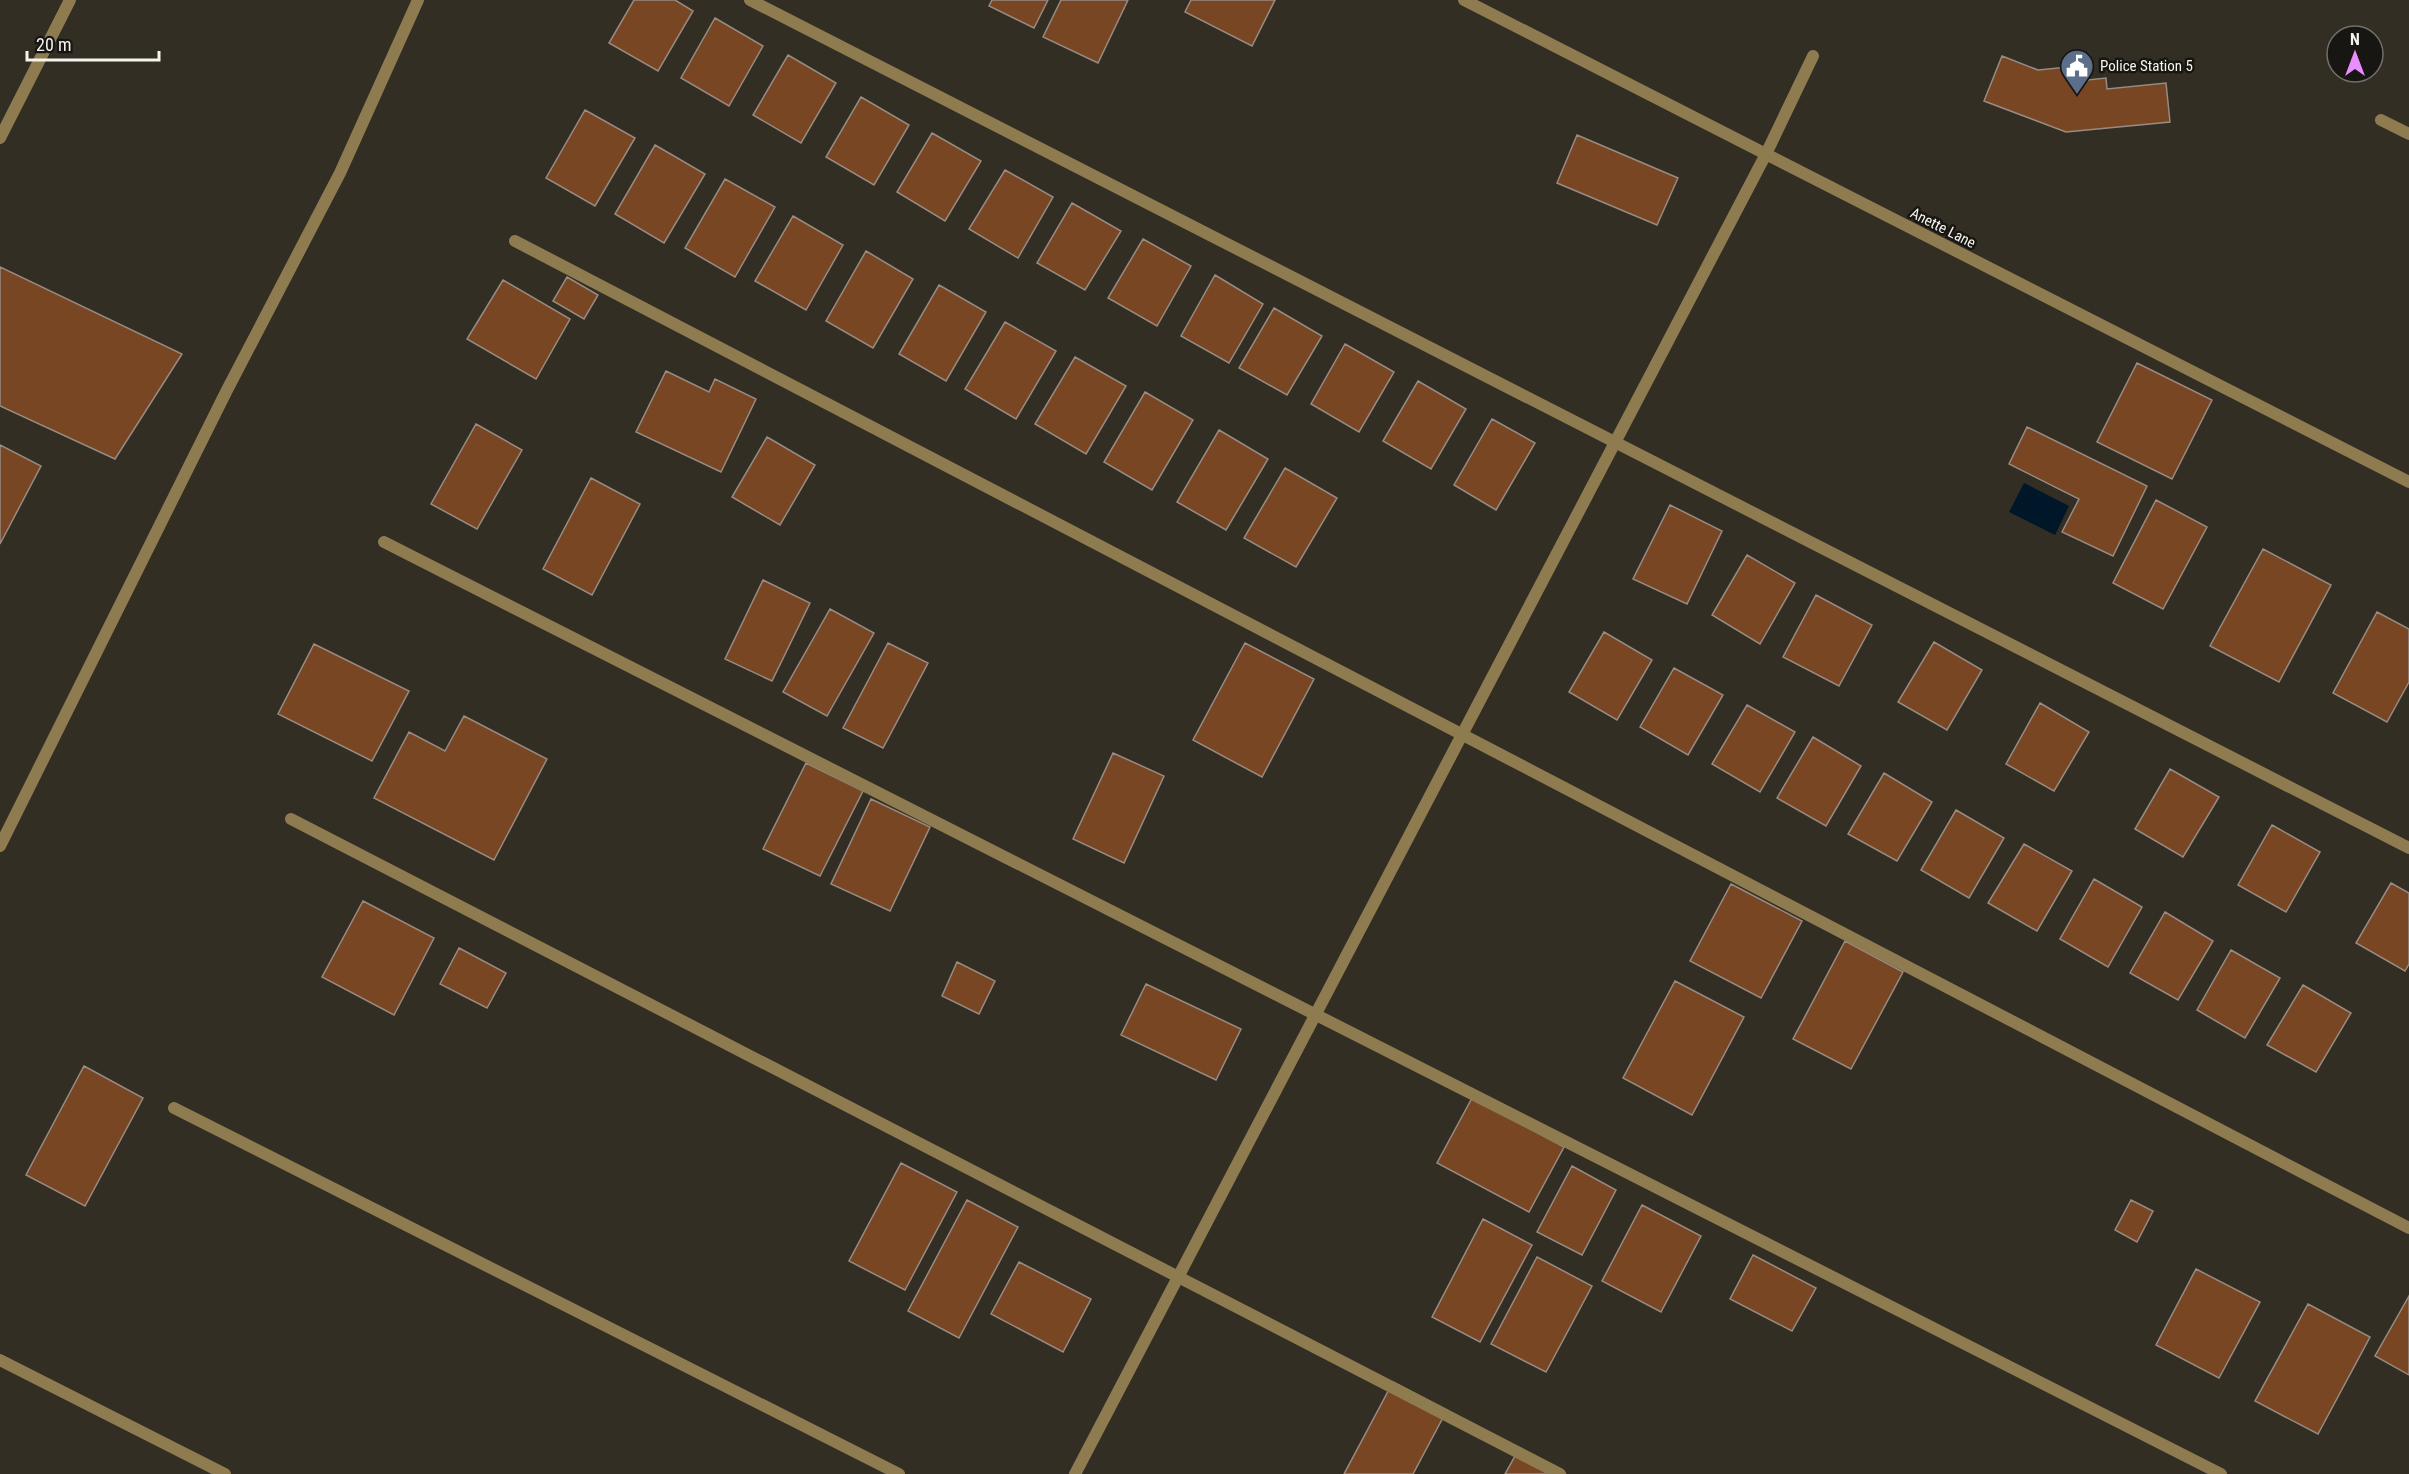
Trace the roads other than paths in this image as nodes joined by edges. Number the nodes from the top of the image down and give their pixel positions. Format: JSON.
{"nodes":[{"id":1,"x":70,"y":0,"type":"edge"},
{"id":2,"x":418,"y":0,"type":"edge"},
{"id":3,"x":750,"y":0,"type":"edge"},
{"id":4,"x":1464,"y":0,"type":"edge"},
{"id":5,"x":1813,"y":56,"type":"dead end"},
{"id":6,"x":2381,"y":120,"type":"dead end"},
{"id":7,"x":2409,"y":134,"type":"edge"},
{"id":8,"x":0,"y":138,"type":"edge"},
{"id":9,"x":1766,"y":154,"type":"junction"},
{"id":10,"x":514,"y":241,"type":"dead end"},
{"id":11,"x":1615,"y":443,"type":"junction"},
{"id":12,"x":2409,"y":482,"type":"edge"},
{"id":13,"x":384,"y":542,"type":"dead end"},
{"id":14,"x":1462,"y":735,"type":"junction"},
{"id":15,"x":291,"y":819,"type":"dead end"},
{"id":16,"x":0,"y":846,"type":"edge"},
{"id":17,"x":2409,"y":848,"type":"edge"},
{"id":18,"x":1315,"y":1015,"type":"junction"},
{"id":19,"x":174,"y":1108,"type":"dead end"},
{"id":20,"x":2409,"y":1228,"type":"edge"},
{"id":21,"x":1178,"y":1277,"type":"junction"},
{"id":22,"x":0,"y":1360,"type":"edge"},
{"id":23,"x":225,"y":1474,"type":"edge"},
{"id":24,"x":899,"y":1474,"type":"edge"},
{"id":25,"x":1075,"y":1474,"type":"edge"},
{"id":26,"x":1560,"y":1474,"type":"edge"},
{"id":27,"x":2221,"y":1474,"type":"edge"}],
"edges":[{"from":1,"to":8,"type":"street"},
{"from":2,"to":16,"type":"street"},
{"from":3,"to":11,"type":"street"},
{"from":4,"to":9,"type":"street","name":"Anette Lane"},
{"from":5,"to":9,"type":"street"},
{"from":6,"to":7,"type":"street"},
{"from":9,"to":11,"type":"street"},
{"from":9,"to":12,"type":"street","name":"Anette Lane"},
{"from":10,"to":14,"type":"street"},
{"from":11,"to":14,"type":"street"},
{"from":11,"to":17,"type":"street"},
{"from":13,"to":18,"type":"street"},
{"from":14,"to":18,"type":"street"},
{"from":14,"to":20,"type":"street"},
{"from":15,"to":21,"type":"street"},
{"from":18,"to":21,"type":"street"},
{"from":18,"to":27,"type":"street"},
{"from":19,"to":24,"type":"street"},
{"from":21,"to":25,"type":"street"},
{"from":21,"to":26,"type":"street"},
{"from":22,"to":23,"type":"street"}]}
